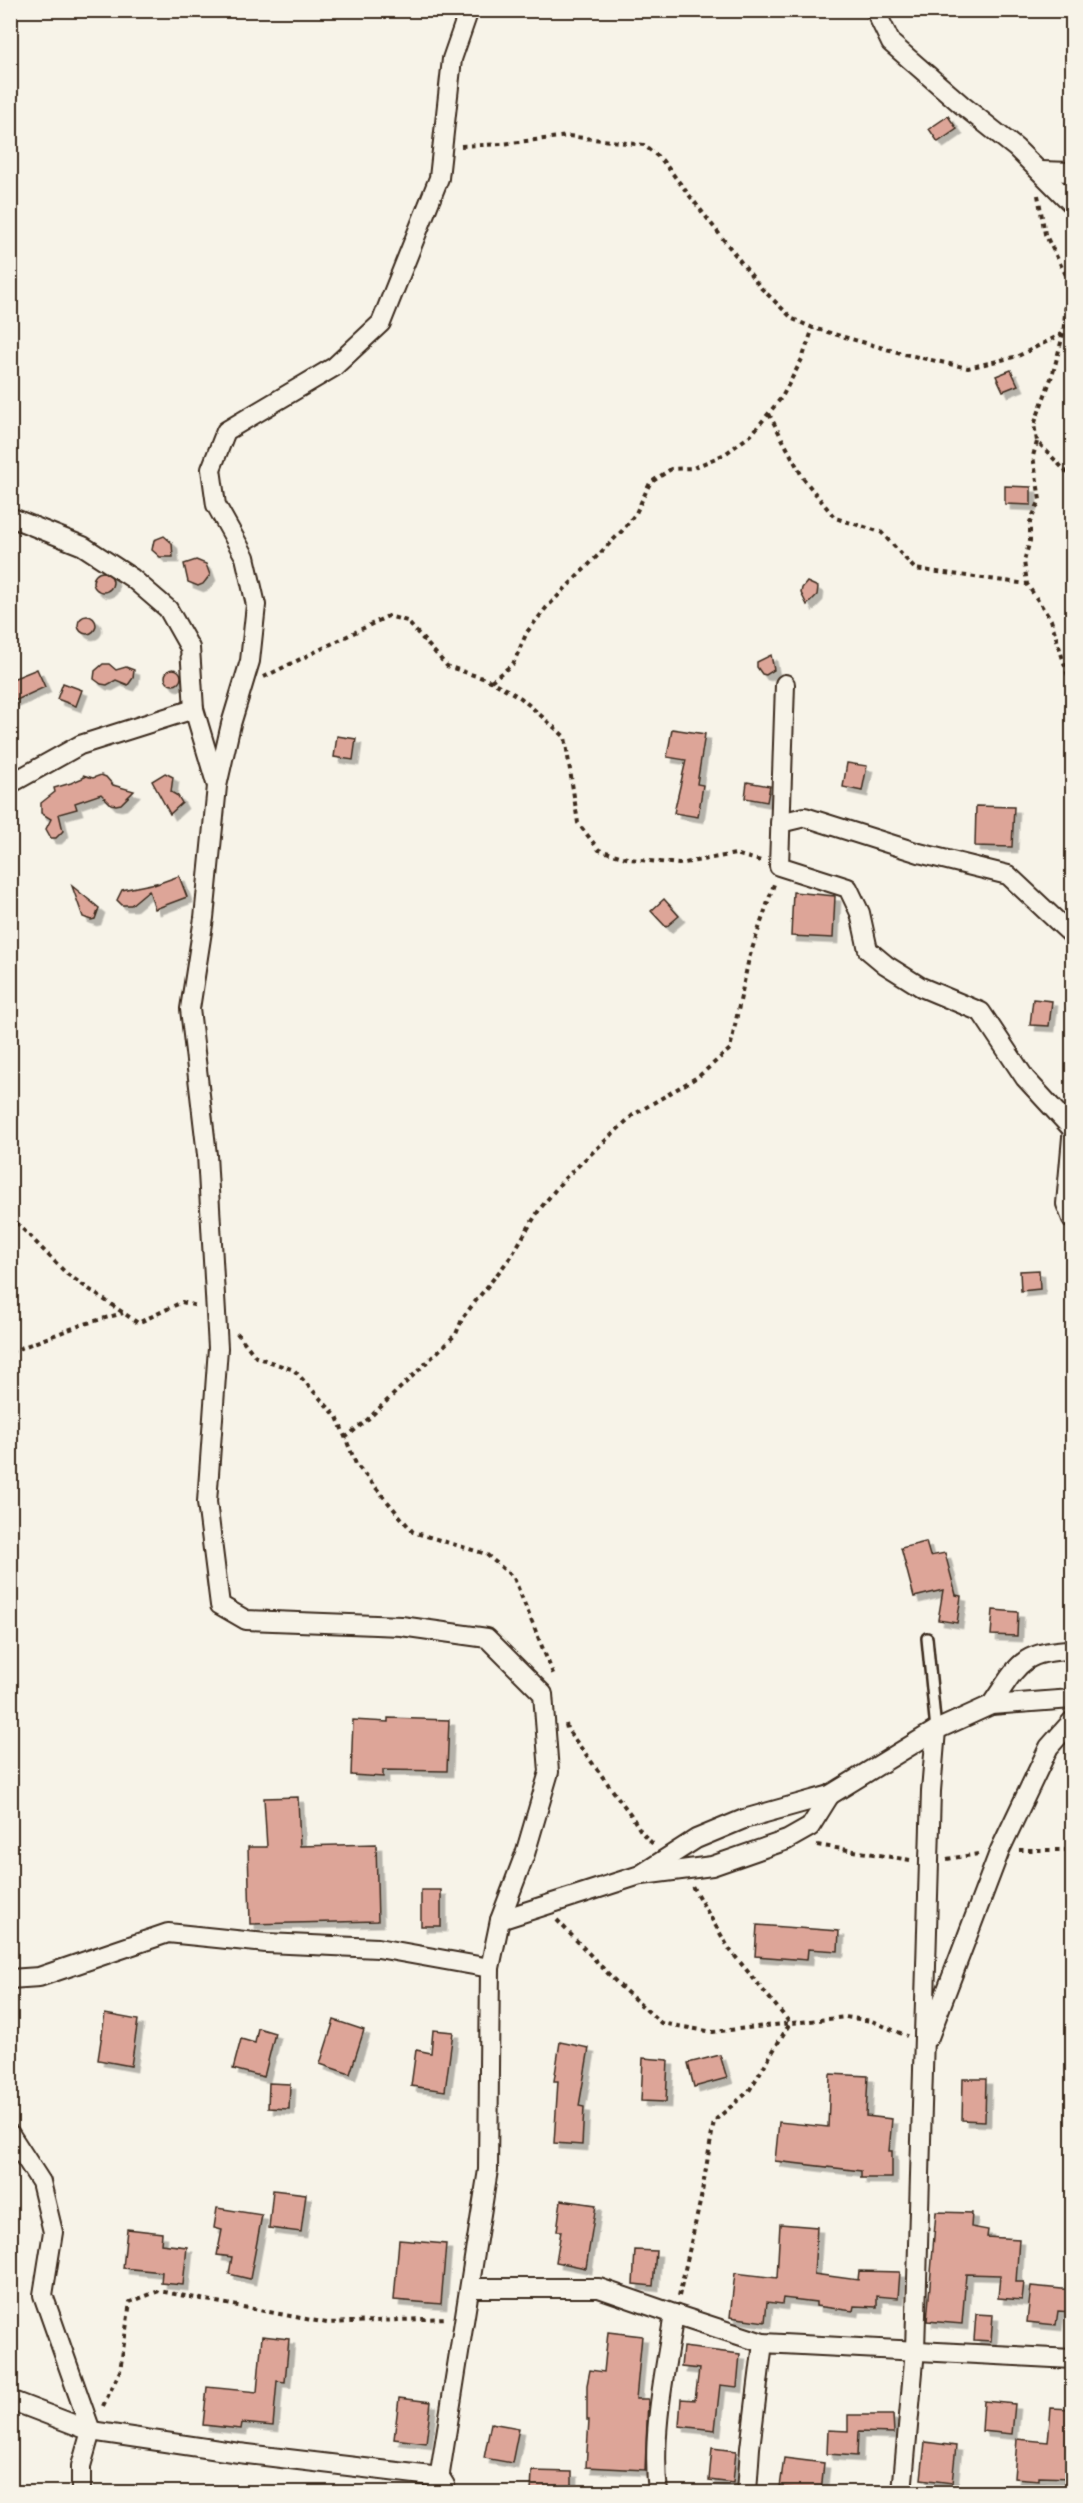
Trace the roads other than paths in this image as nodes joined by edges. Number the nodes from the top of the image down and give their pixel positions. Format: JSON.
{"nodes":[{"id":1,"x":469,"y":10,"type":"edge"},
{"id":2,"x":875,"y":10,"type":"edge"},
{"id":3,"x":1040,"y":171,"type":"junction"},
{"id":4,"x":1072,"y":172,"type":"edge"},
{"id":5,"x":1072,"y":204,"type":"edge"},
{"id":6,"x":10,"y":517,"type":"edge"},
{"id":7,"x":785,"y":684,"type":"dead end"},
{"id":8,"x":194,"y":709,"type":"junction"},
{"id":9,"x":10,"y":784,"type":"edge"},
{"id":10,"x":217,"y":786,"type":"junction"},
{"id":11,"x":780,"y":823,"type":"junction"},
{"id":12,"x":1072,"y":936,"type":"edge"},
{"id":13,"x":1072,"y":1129,"type":"edge"},
{"id":14,"x":1072,"y":1137,"type":"edge"},
{"id":15,"x":1072,"y":1219,"type":"edge"},
{"id":16,"x":927,"y":1638,"type":"dead end"},
{"id":17,"x":1072,"y":1650,"type":"edge"},
{"id":18,"x":1072,"y":1699,"type":"edge"},
{"id":19,"x":991,"y":1705,"type":"junction"},
{"id":20,"x":1072,"y":1721,"type":"edge"},
{"id":21,"x":936,"y":1730,"type":"junction"},
{"id":22,"x":830,"y":1795,"type":"junction"},
{"id":23,"x":640,"y":1875,"type":"junction"},
{"id":24,"x":500,"y":1920,"type":"junction"},
{"id":25,"x":489,"y":1968,"type":"junction"},
{"id":26,"x":10,"y":1979,"type":"edge"},
{"id":27,"x":925,"y":2049,"type":"junction"},
{"id":28,"x":10,"y":2134,"type":"edge"},
{"id":29,"x":470,"y":2288,"type":"junction"},
{"id":30,"x":674,"y":2314,"type":"junction"},
{"id":31,"x":763,"y":2343,"type":"junction"},
{"id":32,"x":915,"y":2350,"type":"junction"},
{"id":33,"x":1072,"y":2359,"type":"edge"},
{"id":34,"x":10,"y":2400,"type":"edge"},
{"id":35,"x":91,"y":2431,"type":"junction"},
{"id":36,"x":442,"y":2487,"type":"edge"},
{"id":37,"x":81,"y":2493,"type":"edge"},
{"id":38,"x":658,"y":2493,"type":"edge"},
{"id":39,"x":747,"y":2493,"type":"edge"},
{"id":40,"x":902,"y":2493,"type":"edge"}],
"edges":[{"from":1,"to":10,"type":"street"},
{"from":2,"to":3,"type":"street"},
{"from":3,"to":4,"type":"street"},
{"from":3,"to":5,"type":"street"},
{"from":6,"to":8,"type":"street"},
{"from":7,"to":11,"type":"street"},
{"from":8,"to":9,"type":"street"},
{"from":8,"to":10,"type":"street"},
{"from":10,"to":24,"type":"street"},
{"from":11,"to":12,"type":"street"},
{"from":11,"to":13,"type":"street"},
{"from":14,"to":15,"type":"street"},
{"from":16,"to":21,"type":"lane"},
{"from":17,"to":19,"type":"street"},
{"from":18,"to":19,"type":"street"},
{"from":19,"to":21,"type":"street"},
{"from":20,"to":27,"type":"street"},
{"from":21,"to":22,"type":"street"},
{"from":21,"to":27,"type":"street"},
{"from":22,"to":23,"type":"street"},
{"from":22,"to":23,"type":"street"},
{"from":23,"to":24,"type":"street"},
{"from":24,"to":25,"type":"street"},
{"from":25,"to":26,"type":"street"},
{"from":25,"to":29,"type":"street"},
{"from":27,"to":32,"type":"street"},
{"from":28,"to":35,"type":"street"},
{"from":29,"to":30,"type":"street"},
{"from":29,"to":36,"type":"street"},
{"from":30,"to":31,"type":"street"},
{"from":30,"to":38,"type":"street"},
{"from":31,"to":32,"type":"street"},
{"from":31,"to":39,"type":"street"},
{"from":32,"to":33,"type":"street"},
{"from":32,"to":40,"type":"street"},
{"from":34,"to":35,"type":"street"},
{"from":35,"to":36,"type":"street"},
{"from":35,"to":37,"type":"street"}]}
